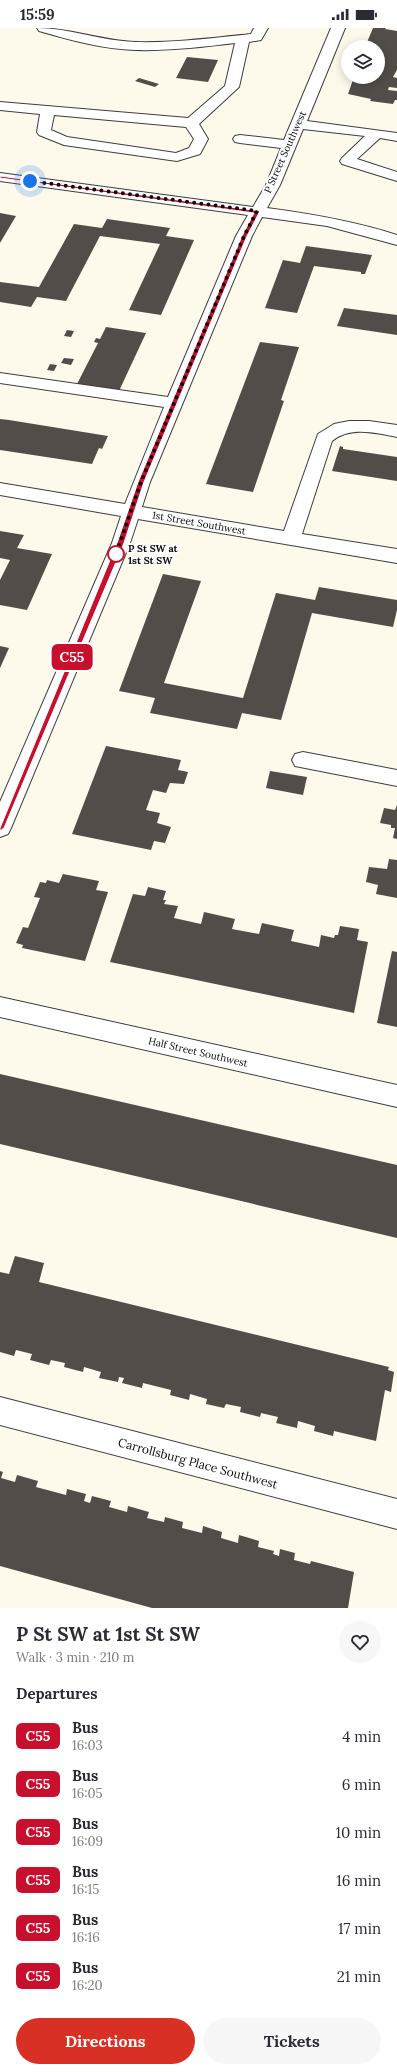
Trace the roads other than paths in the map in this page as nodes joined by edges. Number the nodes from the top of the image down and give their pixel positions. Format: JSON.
{"nodes":[{"id":1,"x":44,"y":28,"type":"edge"},
{"id":2,"x":260,"y":28,"type":"edge"},
{"id":3,"x":338,"y":28,"type":"edge"},
{"id":4,"x":243,"y":38,"type":"junction"},
{"id":5,"x":0,"y":106,"type":"edge"},
{"id":6,"x":48,"y":110,"type":"junction"},
{"id":7,"x":191,"y":123,"type":"junction"},
{"id":8,"x":298,"y":124,"type":"junction"},
{"id":9,"x":377,"y":133,"type":"junction"},
{"id":10,"x":397,"y":138,"type":"edge"},
{"id":11,"x":240,"y":139,"type":"dead end"},
{"id":12,"x":289,"y":145,"type":"junction"},
{"id":13,"x":0,"y":177,"type":"edge"},
{"id":14,"x":397,"y":177,"type":"edge"},
{"id":15,"x":257,"y":211,"type":"junction"},
{"id":16,"x":397,"y":240,"type":"edge"},
{"id":17,"x":0,"y":378,"type":"edge"},
{"id":18,"x":174,"y":403,"type":"junction"},
{"id":19,"x":397,"y":431,"type":"edge"},
{"id":20,"x":0,"y":489,"type":"edge"},
{"id":21,"x":132,"y":511,"type":"junction"},
{"id":22,"x":291,"y":538,"type":"junction"},
{"id":23,"x":397,"y":556,"type":"edge"},
{"id":24,"x":303,"y":760,"type":"dead end"},
{"id":25,"x":397,"y":778,"type":"edge"},
{"id":26,"x":0,"y":828,"type":"edge"},
{"id":27,"x":0,"y":1007,"type":"edge"},
{"id":28,"x":397,"y":1096,"type":"edge"},
{"id":29,"x":0,"y":1411,"type":"edge"},
{"id":30,"x":397,"y":1514,"type":"edge"}],
"edges":[{"from":1,"to":4,"type":"street"},
{"from":2,"to":4,"type":"street"},
{"from":3,"to":8,"type":"street","name":"P Street Southwest"},
{"from":4,"to":7,"type":"street"},
{"from":5,"to":6,"type":"street"},
{"from":6,"to":7,"type":"street"},
{"from":6,"to":7,"type":"street"},
{"from":8,"to":9,"type":"street"},
{"from":8,"to":12,"type":"street","name":"P Street Southwest"},
{"from":9,"to":10,"type":"street"},
{"from":9,"to":14,"type":"street"},
{"from":11,"to":12,"type":"street"},
{"from":12,"to":15,"type":"street","name":"P Street Southwest"},
{"from":13,"to":15,"type":"street"},
{"from":15,"to":16,"type":"street"},
{"from":15,"to":18,"type":"street","name":"P Street Southwest"},
{"from":17,"to":18,"type":"street"},
{"from":18,"to":21,"type":"street","name":"P Street Southwest"},
{"from":19,"to":22,"type":"street"},
{"from":20,"to":21,"type":"street","name":"1st Street Southwest"},
{"from":21,"to":22,"type":"street","name":"1st Street Southwest"},
{"from":21,"to":26,"type":"street","name":"P Street Southwest"},
{"from":22,"to":23,"type":"street","name":"1st Street Southwest"},
{"from":24,"to":25,"type":"street"},
{"from":27,"to":28,"type":"street","name":"Half Street Southwest"},
{"from":29,"to":30,"type":"street","name":"Carrollsburg Place Southwest"}]}
